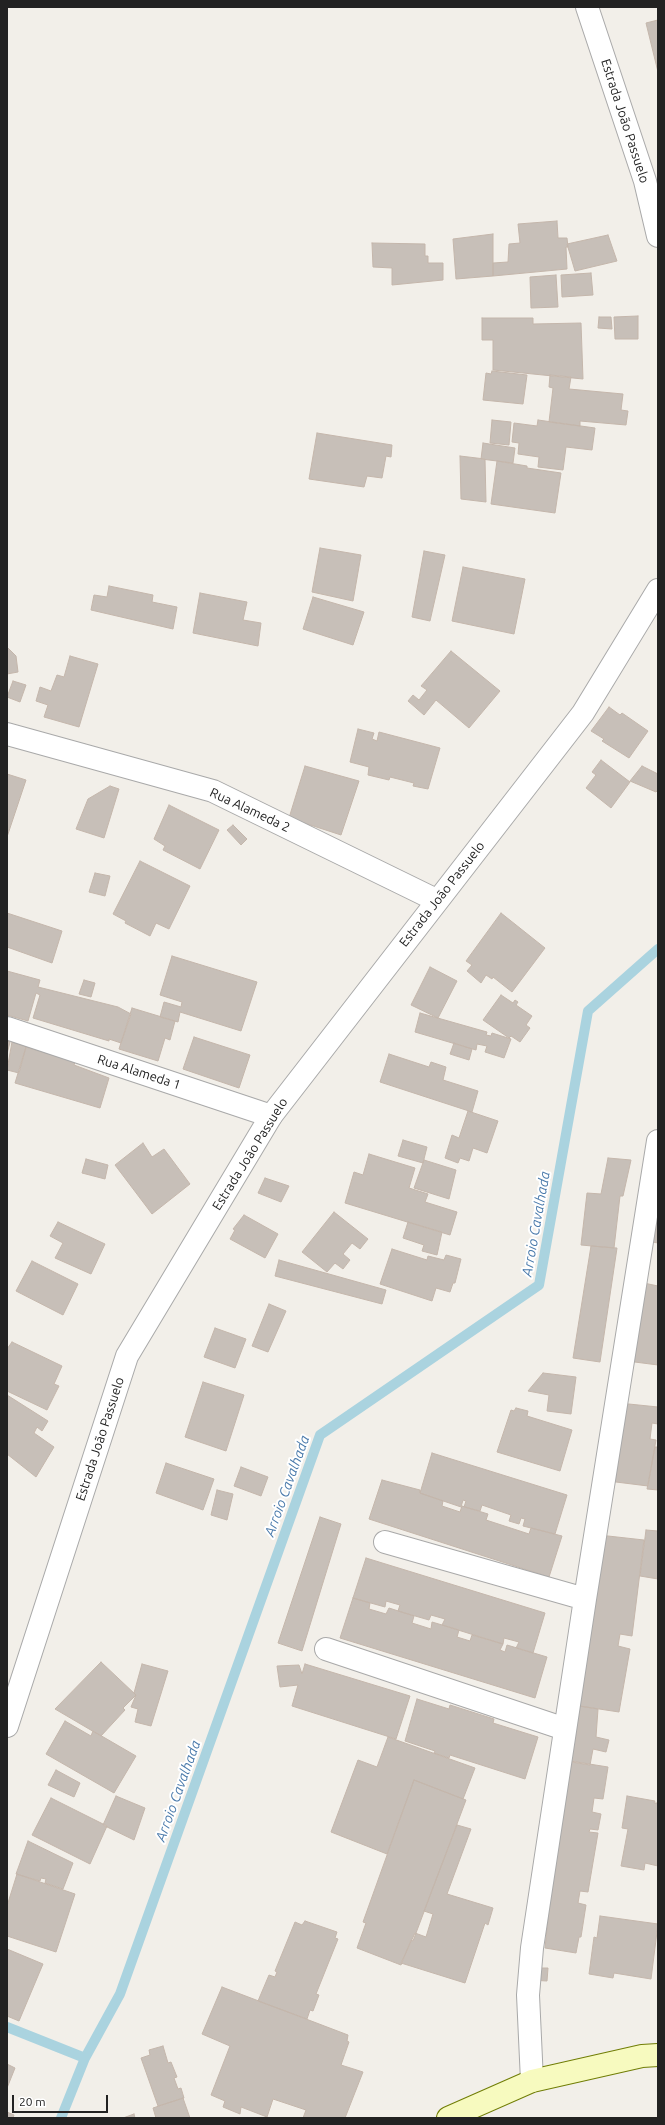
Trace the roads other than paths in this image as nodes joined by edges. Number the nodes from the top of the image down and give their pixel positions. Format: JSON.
{"nodes":[{"id":1,"x":587,"y":7,"type":"edge"},
{"id":2,"x":658,"y":236,"type":"edge"},
{"id":3,"x":658,"y":590,"type":"edge"},
{"id":4,"x":7,"y":734,"type":"edge"},
{"id":5,"x":436,"y":900,"type":"junction"},
{"id":6,"x":7,"y":1028,"type":"edge"},
{"id":7,"x":271,"y":1116,"type":"junction"},
{"id":8,"x":658,"y":1141,"type":"edge"},
{"id":9,"x":385,"y":1542,"type":"dead end"},
{"id":10,"x":584,"y":1599,"type":"junction"},
{"id":11,"x":326,"y":1649,"type":"dead end"},
{"id":12,"x":7,"y":1726,"type":"edge"},
{"id":13,"x":565,"y":1729,"type":"junction"},
{"id":14,"x":658,"y":2055,"type":"edge"},
{"id":15,"x":532,"y":2081,"type":"junction"},
{"id":16,"x":448,"y":2118,"type":"edge"}],
"edges":[{"from":1,"to":2,"type":"street","name":"Estrada João Passuelo"},
{"from":3,"to":5,"type":"street","name":"Estrada João Passuelo"},
{"from":4,"to":5,"type":"street","name":"Rua Alameda 2"},
{"from":5,"to":7,"type":"street","name":"Estrada João Passuelo"},
{"from":6,"to":7,"type":"street","name":"Rua Alameda 1"},
{"from":7,"to":12,"type":"street","name":"Estrada João Passuelo"},
{"from":8,"to":10,"type":"street"},
{"from":9,"to":10,"type":"street"},
{"from":10,"to":13,"type":"street"},
{"from":11,"to":13,"type":"street"},
{"from":13,"to":15,"type":"street"},
{"from":14,"to":15,"type":"main road"},
{"from":15,"to":16,"type":"main road"}]}
